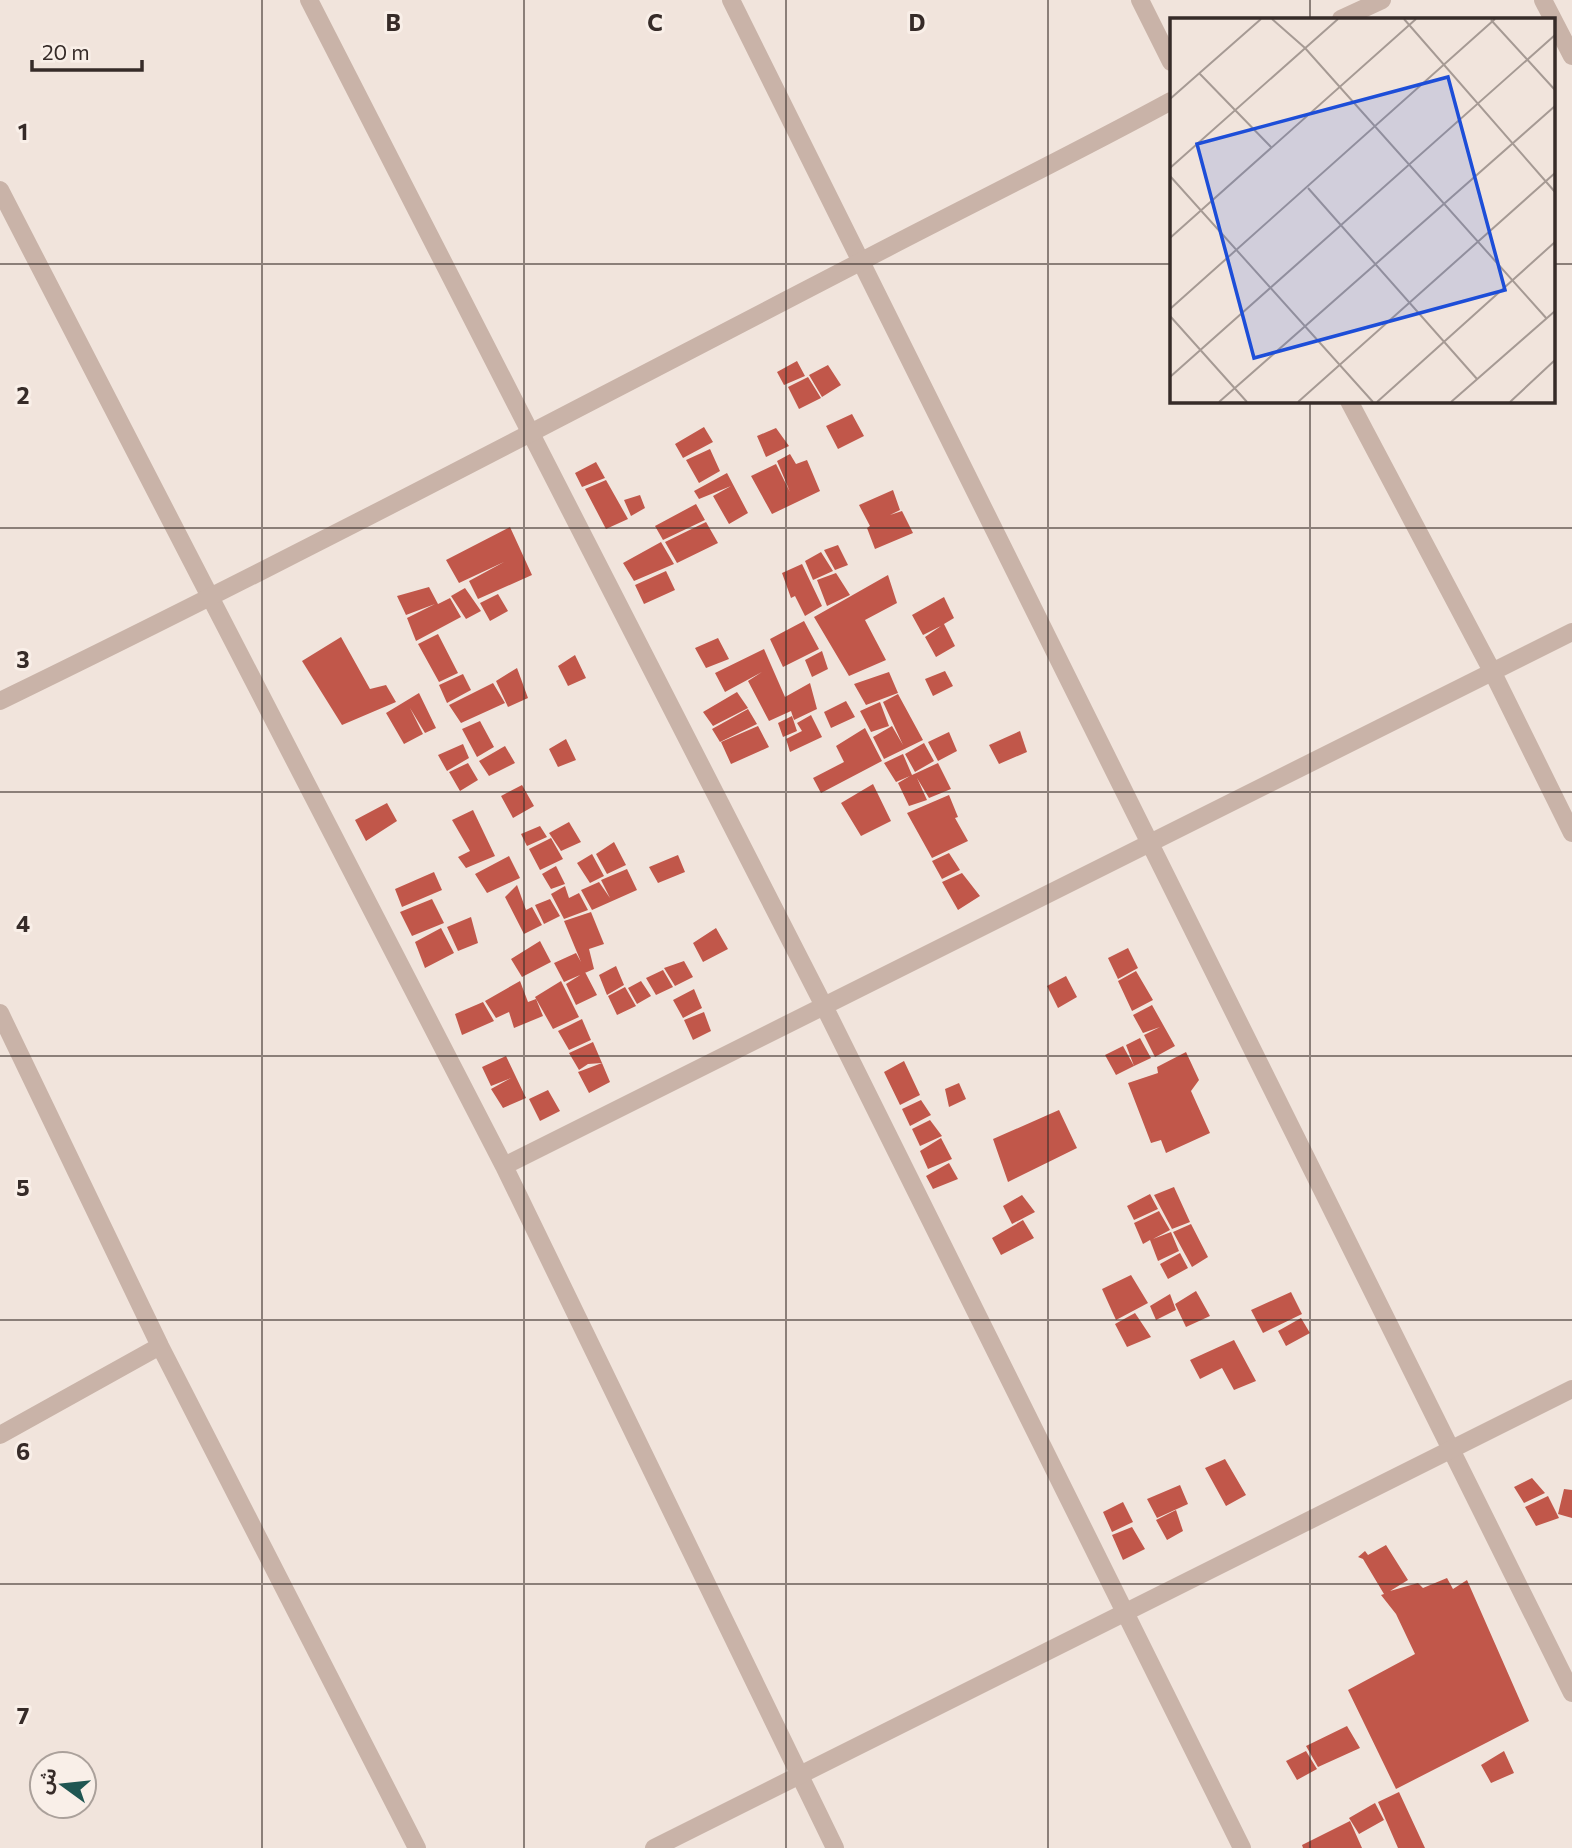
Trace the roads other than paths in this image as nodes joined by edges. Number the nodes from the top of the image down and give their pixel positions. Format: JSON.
{"nodes":[{"id":1,"x":309,"y":0,"type":"edge"},
{"id":2,"x":731,"y":0,"type":"edge"},
{"id":3,"x":1140,"y":0,"type":"edge"},
{"id":4,"x":1382,"y":0,"type":"edge"},
{"id":5,"x":1544,"y":0,"type":"edge"},
{"id":6,"x":1343,"y":18,"type":"edge"},
{"id":7,"x":1553,"y":18,"type":"edge"},
{"id":8,"x":1554,"y":20,"type":"edge"},
{"id":9,"x":1572,"y":56,"type":"edge"},
{"id":10,"x":1170,"y":60,"type":"edge"},
{"id":11,"x":1170,"y":102,"type":"edge"},
{"id":12,"x":0,"y":190,"type":"edge"},
{"id":13,"x":862,"y":260,"type":"junction"},
{"id":14,"x":1350,"y":402,"type":"edge"},
{"id":15,"x":532,"y":433,"type":"junction"},
{"id":16,"x":209,"y":600,"type":"junction"},
{"id":17,"x":1572,"y":632,"type":"edge"},
{"id":18,"x":1492,"y":671,"type":"junction"},
{"id":19,"x":0,"y":701,"type":"edge"},
{"id":20,"x":1572,"y":832,"type":"edge"},
{"id":21,"x":1149,"y":844,"type":"junction"},
{"id":22,"x":825,"y":1008,"type":"junction"},
{"id":23,"x":0,"y":1013,"type":"edge"},
{"id":24,"x":504,"y":1166,"type":"junction"},
{"id":25,"x":160,"y":1346,"type":"junction"},
{"id":26,"x":1572,"y":1389,"type":"edge"},
{"id":27,"x":0,"y":1436,"type":"edge"},
{"id":28,"x":1451,"y":1448,"type":"junction"},
{"id":29,"x":1125,"y":1612,"type":"junction"},
{"id":30,"x":1572,"y":1693,"type":"edge"},
{"id":31,"x":798,"y":1777,"type":"junction"},
{"id":32,"x":417,"y":1848,"type":"edge"},
{"id":33,"x":654,"y":1848,"type":"edge"},
{"id":34,"x":835,"y":1848,"type":"edge"},
{"id":35,"x":1242,"y":1848,"type":"edge"}],
"edges":[{"from":1,"to":15,"type":"street"},
{"from":2,"to":13,"type":"street"},
{"from":3,"to":10,"type":"street"},
{"from":4,"to":6,"type":"street"},
{"from":5,"to":7,"type":"street"},
{"from":8,"to":9,"type":"street"},
{"from":11,"to":13,"type":"street"},
{"from":12,"to":16,"type":"street"},
{"from":13,"to":15,"type":"street"},
{"from":13,"to":21,"type":"street"},
{"from":14,"to":18,"type":"street"},
{"from":15,"to":16,"type":"street"},
{"from":15,"to":22,"type":"street"},
{"from":16,"to":19,"type":"street"},
{"from":16,"to":24,"type":"street"},
{"from":17,"to":18,"type":"street"},
{"from":18,"to":20,"type":"street"},
{"from":18,"to":21,"type":"street"},
{"from":21,"to":22,"type":"street"},
{"from":21,"to":28,"type":"street"},
{"from":22,"to":24,"type":"street"},
{"from":22,"to":29,"type":"street"},
{"from":23,"to":25,"type":"street"},
{"from":24,"to":31,"type":"street"},
{"from":25,"to":27,"type":"street"},
{"from":25,"to":32,"type":"street"},
{"from":26,"to":28,"type":"street"},
{"from":28,"to":29,"type":"street"},
{"from":28,"to":30,"type":"street"},
{"from":29,"to":31,"type":"street"},
{"from":29,"to":35,"type":"street"},
{"from":31,"to":33,"type":"street"},
{"from":31,"to":34,"type":"street"}]}
